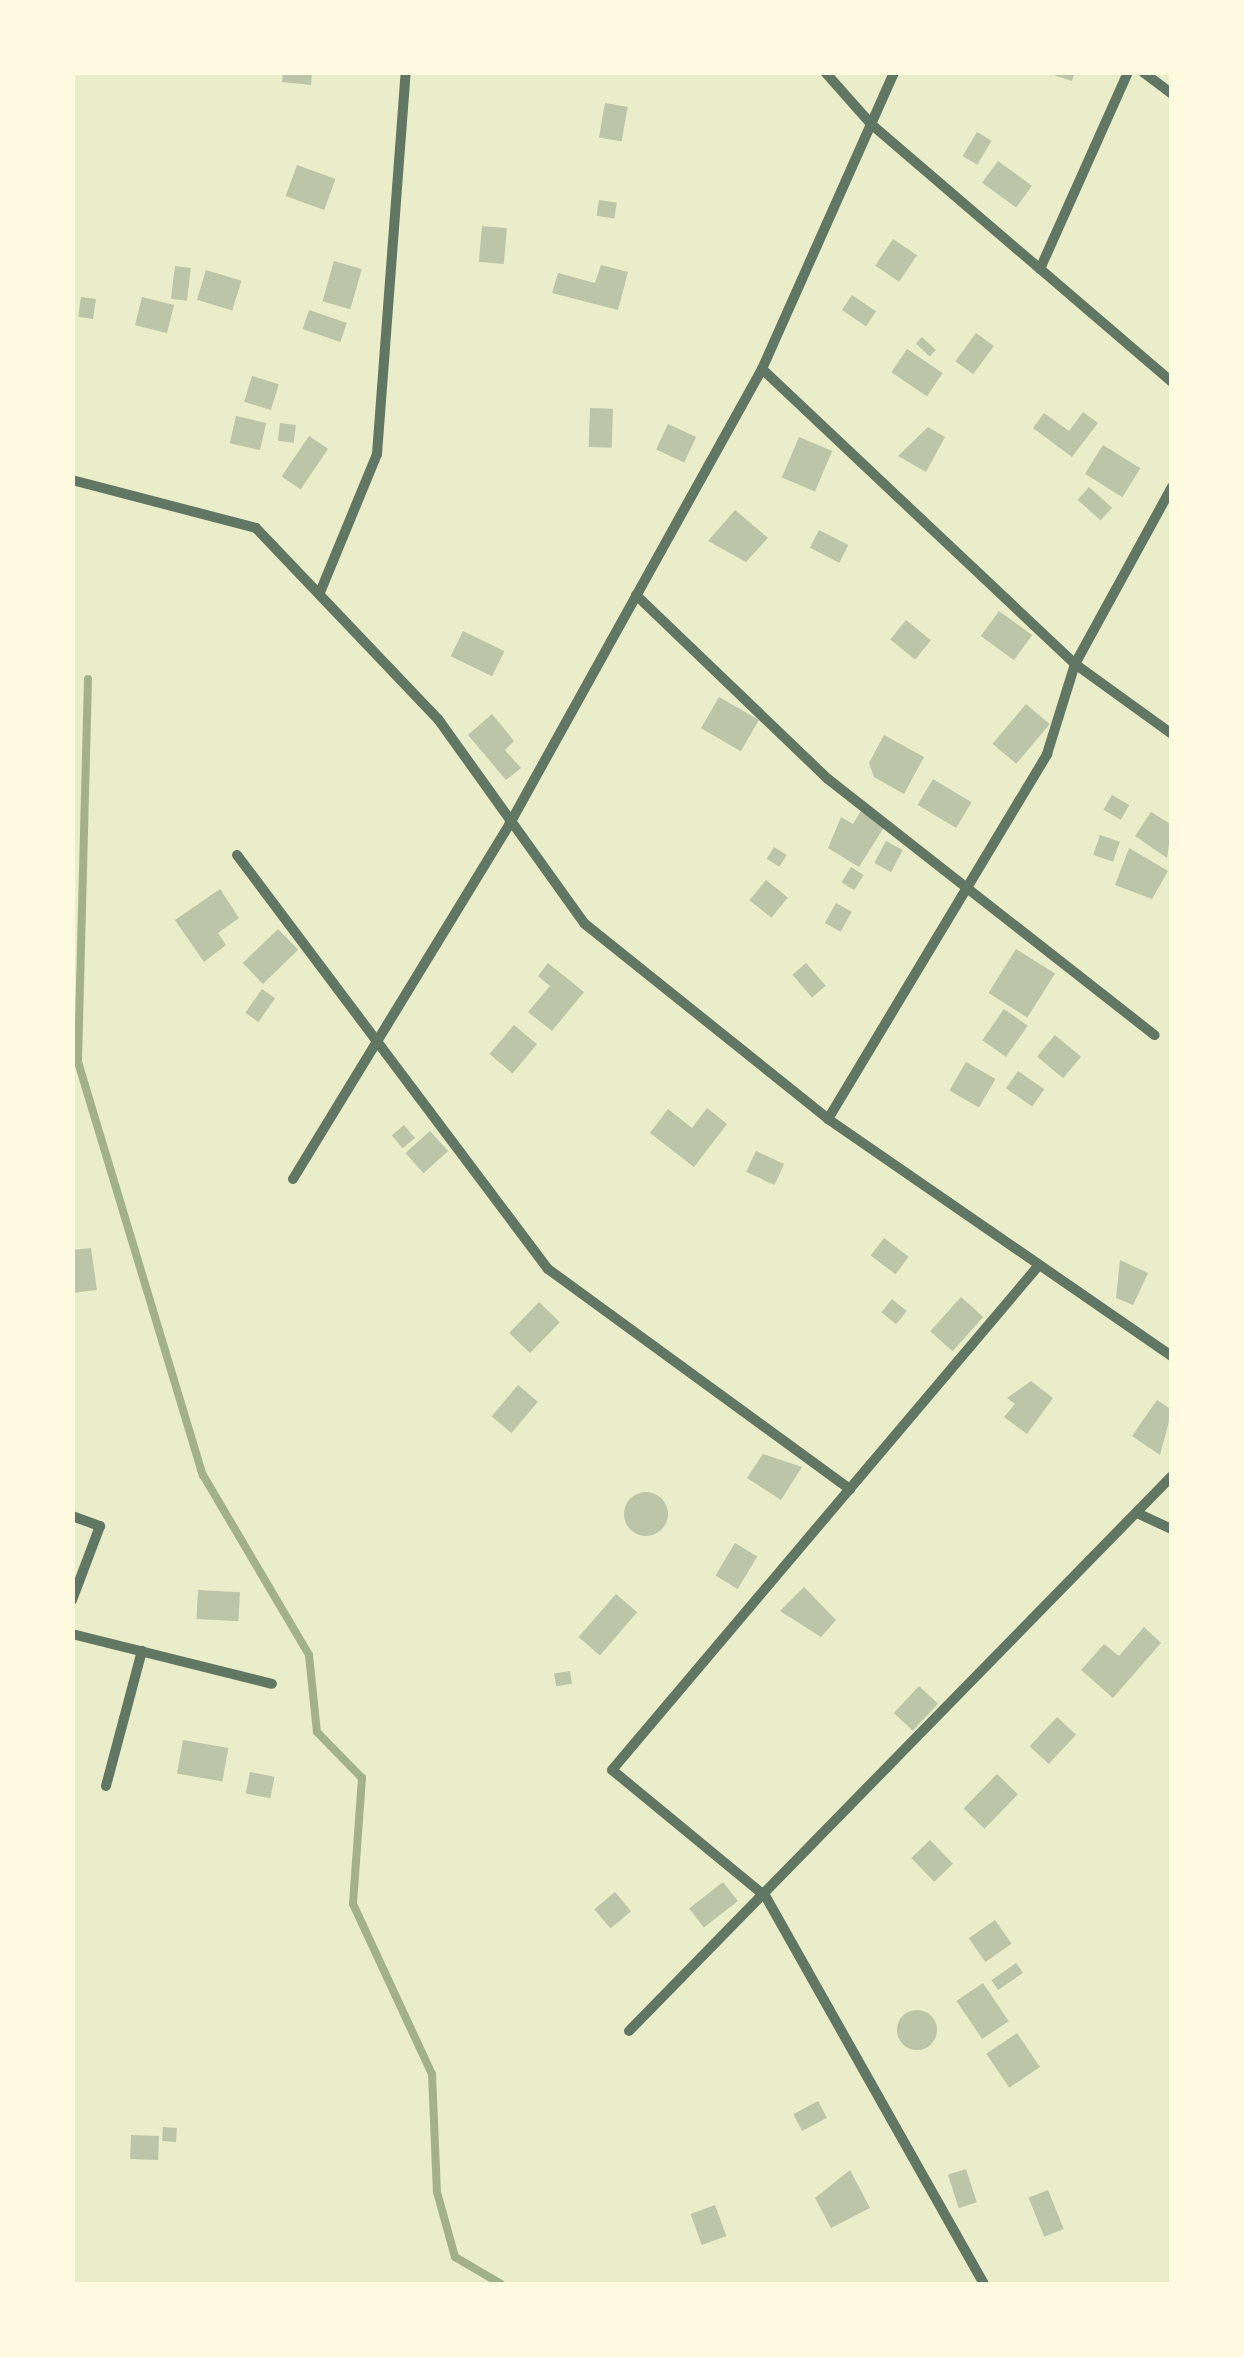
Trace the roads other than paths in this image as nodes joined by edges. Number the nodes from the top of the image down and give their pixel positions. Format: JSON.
{"nodes":[{"id":1,"x":406,"y":72,"type":"edge"},
{"id":2,"x":825,"y":72,"type":"edge"},
{"id":3,"x":894,"y":72,"type":"edge"},
{"id":4,"x":1128,"y":72,"type":"edge"},
{"id":5,"x":1143,"y":72,"type":"edge"},
{"id":6,"x":1172,"y":94,"type":"edge"},
{"id":7,"x":871,"y":124,"type":"junction"},
{"id":8,"x":1040,"y":269,"type":"junction"},
{"id":9,"x":762,"y":369,"type":"junction"},
{"id":10,"x":1172,"y":382,"type":"edge"},
{"id":11,"x":72,"y":480,"type":"edge"},
{"id":12,"x":1172,"y":487,"type":"edge"},
{"id":13,"x":321,"y":590,"type":"junction"},
{"id":14,"x":636,"y":595,"type":"junction"},
{"id":15,"x":1075,"y":664,"type":"junction"},
{"id":16,"x":1172,"y":734,"type":"edge"},
{"id":17,"x":509,"y":825,"type":"junction"},
{"id":18,"x":237,"y":856,"type":"dead end"},
{"id":19,"x":968,"y":886,"type":"junction"},
{"id":20,"x":1154,"y":1034,"type":"dead end"},
{"id":21,"x":374,"y":1046,"type":"junction"},
{"id":22,"x":828,"y":1119,"type":"junction"},
{"id":23,"x":293,"y":1179,"type":"dead end"},
{"id":24,"x":1039,"y":1265,"type":"junction"},
{"id":25,"x":1172,"y":1356,"type":"edge"},
{"id":26,"x":1172,"y":1476,"type":"edge"},
{"id":27,"x":850,"y":1489,"type":"junction"},
{"id":28,"x":1136,"y":1513,"type":"junction"},
{"id":29,"x":72,"y":1516,"type":"edge"},
{"id":30,"x":1172,"y":1530,"type":"edge"},
{"id":31,"x":72,"y":1600,"type":"edge"},
{"id":32,"x":72,"y":1634,"type":"edge"},
{"id":33,"x":142,"y":1652,"type":"junction"},
{"id":34,"x":272,"y":1684,"type":"dead end"},
{"id":35,"x":106,"y":1786,"type":"dead end"},
{"id":36,"x":766,"y":1896,"type":"junction"},
{"id":37,"x":629,"y":2031,"type":"dead end"},
{"id":38,"x":984,"y":2284,"type":"edge"}],
"edges":[{"from":1,"to":13,"type":"street"},
{"from":2,"to":7,"type":"street"},
{"from":3,"to":7,"type":"street"},
{"from":4,"to":8,"type":"street"},
{"from":5,"to":6,"type":"street"},
{"from":7,"to":8,"type":"street"},
{"from":7,"to":9,"type":"street"},
{"from":8,"to":10,"type":"street"},
{"from":9,"to":14,"type":"street"},
{"from":9,"to":15,"type":"street"},
{"from":11,"to":13,"type":"street"},
{"from":12,"to":15,"type":"street"},
{"from":13,"to":17,"type":"street"},
{"from":14,"to":17,"type":"street"},
{"from":14,"to":19,"type":"street"},
{"from":15,"to":16,"type":"street"},
{"from":15,"to":19,"type":"street"},
{"from":17,"to":21,"type":"street"},
{"from":17,"to":22,"type":"street"},
{"from":18,"to":21,"type":"street"},
{"from":19,"to":20,"type":"street"},
{"from":19,"to":22,"type":"street"},
{"from":21,"to":23,"type":"street"},
{"from":21,"to":27,"type":"street"},
{"from":22,"to":24,"type":"street"},
{"from":24,"to":25,"type":"street"},
{"from":24,"to":27,"type":"street"},
{"from":26,"to":28,"type":"street"},
{"from":27,"to":36,"type":"street"},
{"from":28,"to":30,"type":"street"},
{"from":28,"to":36,"type":"street"},
{"from":29,"to":31,"type":"street"},
{"from":32,"to":33,"type":"street"},
{"from":33,"to":34,"type":"street"},
{"from":33,"to":35,"type":"street"},
{"from":36,"to":37,"type":"street"},
{"from":36,"to":38,"type":"street"}]}
